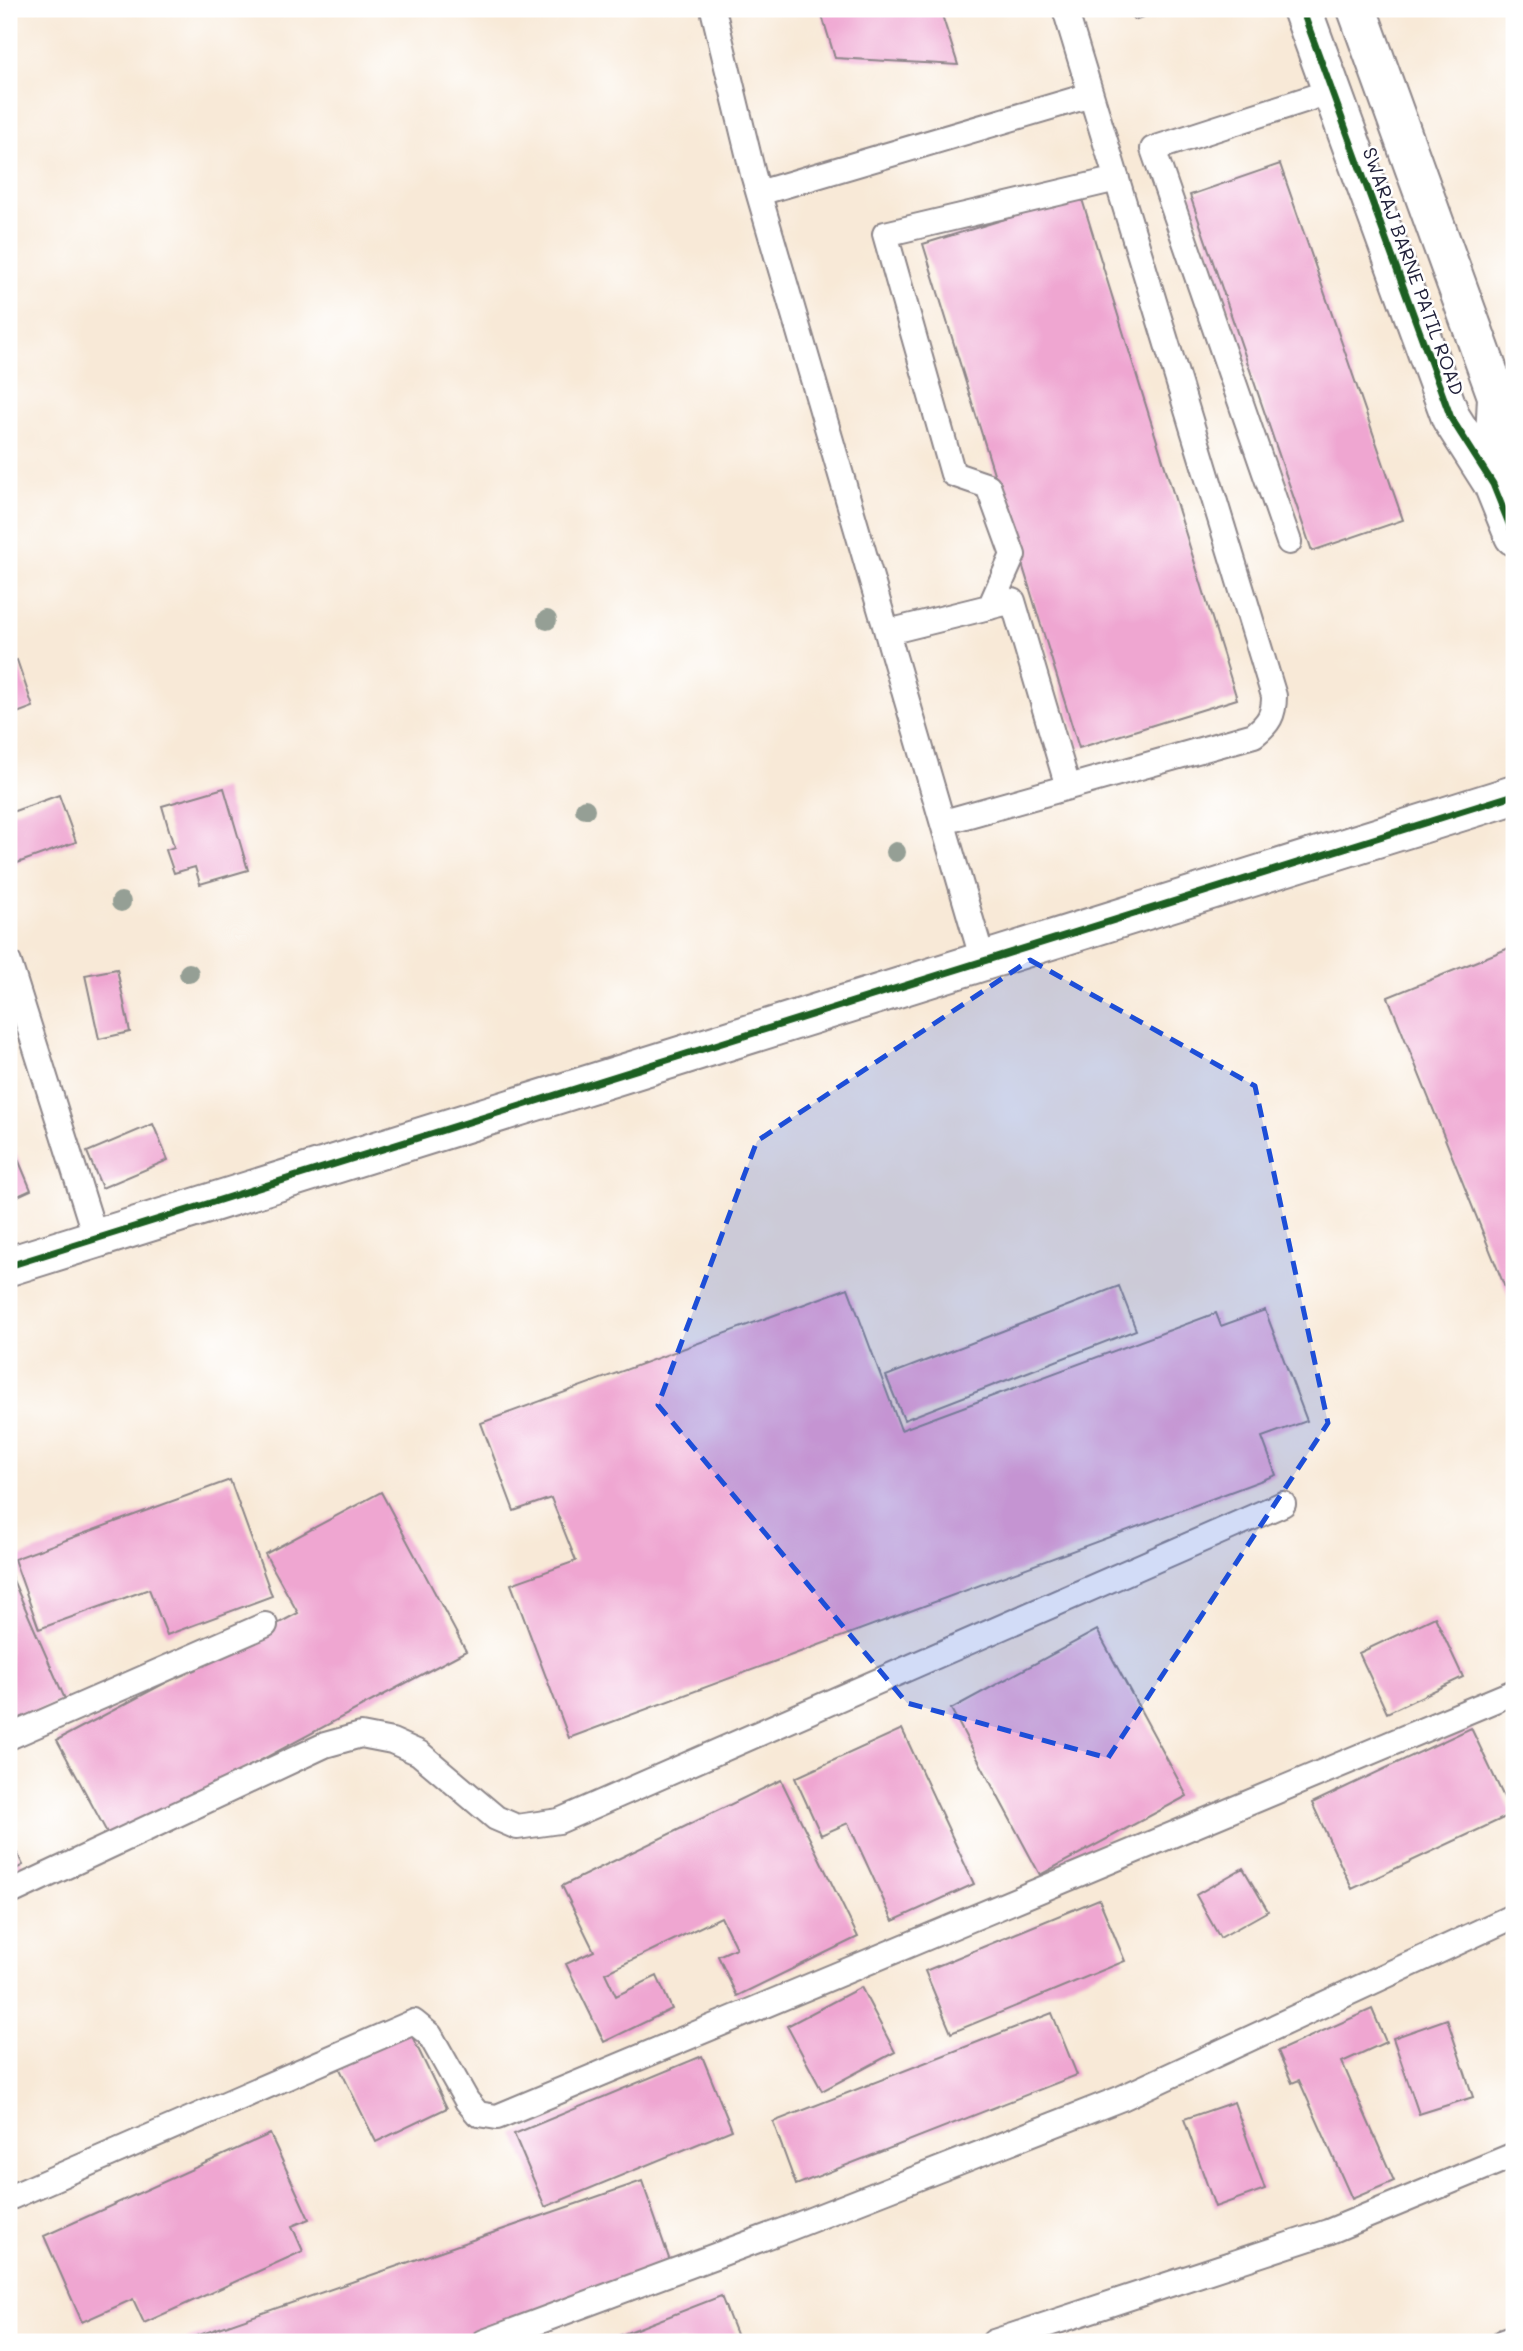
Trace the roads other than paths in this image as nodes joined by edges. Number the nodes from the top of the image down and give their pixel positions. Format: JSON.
{"nodes":[{"id":1,"x":713,"y":9,"type":"edge"},
{"id":2,"x":1065,"y":9,"type":"edge"},
{"id":3,"x":1302,"y":9,"type":"edge"},
{"id":4,"x":1357,"y":9,"type":"edge"},
{"id":5,"x":1332,"y":91,"type":"junction"},
{"id":6,"x":1091,"y":95,"type":"junction"},
{"id":7,"x":1117,"y":179,"type":"junction"},
{"id":8,"x":759,"y":194,"type":"junction"},
{"id":9,"x":1493,"y":484,"type":"junction"},
{"id":10,"x":1514,"y":536,"type":"edge"},
{"id":11,"x":1289,"y":542,"type":"dead end"},
{"id":12,"x":990,"y":607,"type":"junction"},
{"id":13,"x":888,"y":632,"type":"junction"},
{"id":14,"x":1068,"y":787,"type":"junction"},
{"id":15,"x":1514,"y":795,"type":"edge"},
{"id":16,"x":944,"y":822,"type":"junction"},
{"id":17,"x":984,"y":961,"type":"junction"},
{"id":18,"x":9,"y":964,"type":"edge"},
{"id":19,"x":96,"y":1239,"type":"junction"},
{"id":20,"x":9,"y":1266,"type":"edge"},
{"id":21,"x":1283,"y":1504,"type":"dead end"},
{"id":22,"x":265,"y":1625,"type":"dead end"},
{"id":23,"x":1514,"y":1692,"type":"edge"},
{"id":24,"x":9,"y":1737,"type":"edge"},
{"id":25,"x":9,"y":1893,"type":"edge"},
{"id":26,"x":1514,"y":1916,"type":"edge"},
{"id":27,"x":1514,"y":2155,"type":"edge"},
{"id":28,"x":9,"y":2198,"type":"edge"},
{"id":29,"x":1514,"y":2338,"type":"edge"},
{"id":30,"x":484,"y":2342,"type":"edge"},
{"id":31,"x":994,"y":2342,"type":"edge"},
{"id":32,"x":1503,"y":2342,"type":"edge"}],
"edges":[{"from":1,"to":8,"type":"lane"},
{"from":2,"to":6,"type":"lane"},
{"from":3,"to":5,"type":"street","name":"SWARAJ BARNE PATIL ROAD"},
{"from":4,"to":9,"type":"street","name":"SWARAJ BARNE PATIL ROAD"},
{"from":5,"to":9,"type":"street","name":"SWARAJ BARNE PATIL ROAD"},
{"from":5,"to":11,"type":"lane"},
{"from":6,"to":7,"type":"lane"},
{"from":6,"to":8,"type":"lane"},
{"from":7,"to":12,"type":"lane"},
{"from":7,"to":14,"type":"lane"},
{"from":8,"to":13,"type":"lane"},
{"from":9,"to":10,"type":"street","name":"SWARAJ BARNE PATIL ROAD"},
{"from":12,"to":13,"type":"lane"},
{"from":12,"to":14,"type":"lane"},
{"from":13,"to":16,"type":"lane"},
{"from":14,"to":16,"type":"lane"},
{"from":15,"to":17,"type":"street"},
{"from":16,"to":17,"type":"lane"},
{"from":17,"to":19,"type":"street"},
{"from":18,"to":19,"type":"lane"},
{"from":19,"to":20,"type":"street"},
{"from":21,"to":25,"type":"lane"},
{"from":22,"to":24,"type":"lane"},
{"from":23,"to":28,"type":"lane"},
{"from":26,"to":30,"type":"lane"},
{"from":27,"to":31,"type":"lane"},
{"from":29,"to":32,"type":"lane"}]}
